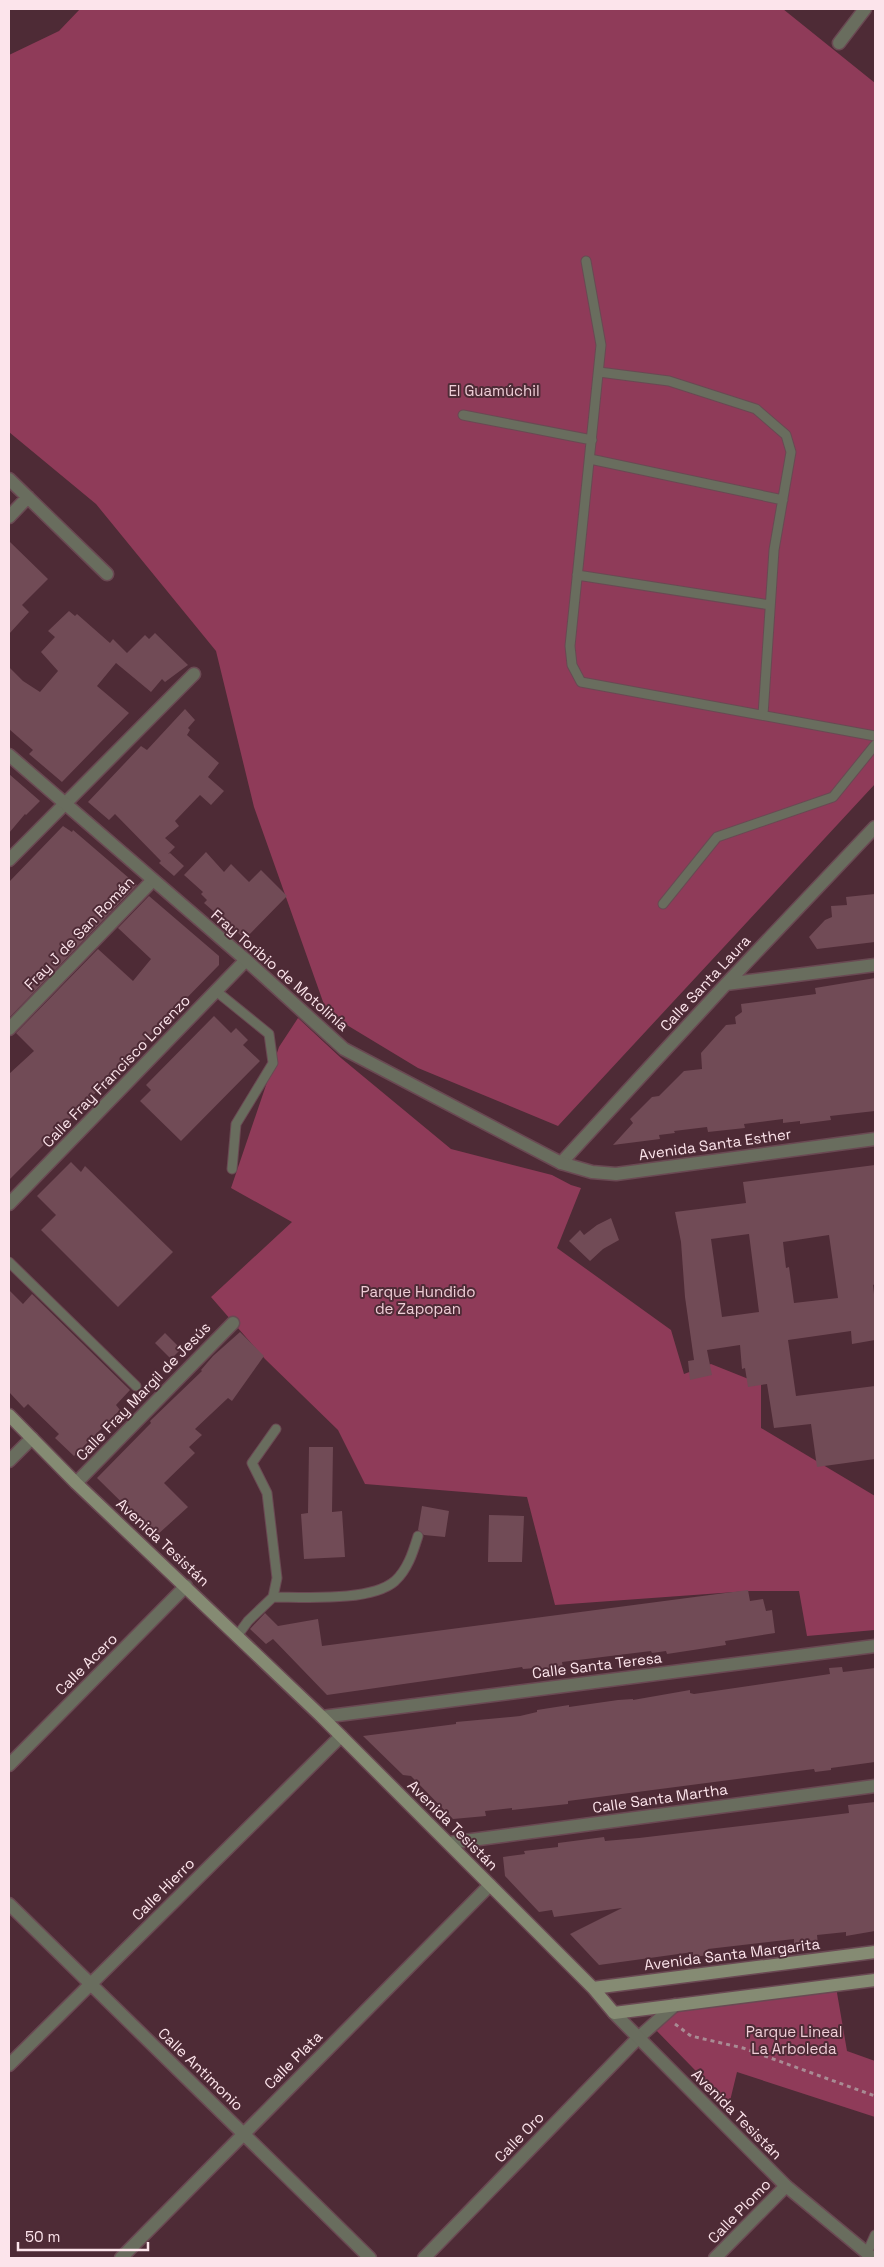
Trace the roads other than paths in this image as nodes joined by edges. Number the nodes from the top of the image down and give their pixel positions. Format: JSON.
{"nodes":[{"id":1,"x":865,"y":9,"type":"edge"},
{"id":2,"x":839,"y":43,"type":"dead end"},
{"id":3,"x":586,"y":261,"type":"dead end"},
{"id":4,"x":599,"y":372,"type":"junction"},
{"id":5,"x":463,"y":415,"type":"dead end"},
{"id":6,"x":592,"y":440,"type":"junction"},
{"id":7,"x":590,"y":459,"type":"junction"},
{"id":8,"x":9,"y":479,"type":"edge"},
{"id":9,"x":28,"y":497,"type":"junction"},
{"id":10,"x":783,"y":500,"type":"junction"},
{"id":11,"x":9,"y":517,"type":"edge"},
{"id":12,"x":107,"y":574,"type":"dead end"},
{"id":13,"x":578,"y":575,"type":"junction"},
{"id":14,"x":770,"y":604,"type":"junction"},
{"id":15,"x":194,"y":674,"type":"dead end"},
{"id":16,"x":763,"y":715,"type":"junction"},
{"id":17,"x":875,"y":736,"type":"edge"},
{"id":18,"x":875,"y":745,"type":"edge"},
{"id":19,"x":9,"y":755,"type":"edge"},
{"id":20,"x":64,"y":802,"type":"junction"},
{"id":21,"x":875,"y":827,"type":"edge"},
{"id":22,"x":9,"y":860,"type":"edge"},
{"id":23,"x":152,"y":881,"type":"junction"},
{"id":24,"x":663,"y":904,"type":"dead end"},
{"id":25,"x":246,"y":960,"type":"junction"},
{"id":26,"x":875,"y":965,"type":"edge"},
{"id":27,"x":726,"y":984,"type":"junction"},
{"id":28,"x":216,"y":991,"type":"junction"},
{"id":29,"x":9,"y":1029,"type":"edge"},
{"id":30,"x":875,"y":1139,"type":"edge"},
{"id":31,"x":561,"y":1163,"type":"junction"},
{"id":32,"x":232,"y":1169,"type":"dead end"},
{"id":33,"x":9,"y":1204,"type":"edge"},
{"id":34,"x":9,"y":1262,"type":"edge"},
{"id":35,"x":233,"y":1323,"type":"dead end"},
{"id":36,"x":136,"y":1386,"type":"dead end"},
{"id":37,"x":9,"y":1415,"type":"edge"},
{"id":38,"x":276,"y":1428,"type":"dead end"},
{"id":39,"x":32,"y":1438,"type":"junction"},
{"id":40,"x":9,"y":1461,"type":"edge"},
{"id":41,"x":76,"y":1483,"type":"junction"},
{"id":42,"x":418,"y":1536,"type":"dead end"},
{"id":43,"x":186,"y":1586,"type":"junction"},
{"id":44,"x":273,"y":1597,"type":"junction"},
{"id":45,"x":237,"y":1636,"type":"junction"},
{"id":46,"x":875,"y":1646,"type":"edge"},
{"id":47,"x":322,"y":1717,"type":"junction"},
{"id":48,"x":341,"y":1736,"type":"junction"},
{"id":49,"x":9,"y":1765,"type":"edge"},
{"id":50,"x":875,"y":1786,"type":"edge"},
{"id":51,"x":449,"y":1843,"type":"junction"},
{"id":52,"x":490,"y":1885,"type":"junction"},
{"id":53,"x":9,"y":1904,"type":"edge"},
{"id":54,"x":875,"y":1952,"type":"edge"},
{"id":55,"x":875,"y":1980,"type":"edge"},
{"id":56,"x":90,"y":1984,"type":"junction"},
{"id":57,"x":593,"y":1988,"type":"junction"},
{"id":58,"x":675,"y":2005,"type":"junction"},
{"id":59,"x":614,"y":2013,"type":"junction"},
{"id":60,"x":638,"y":2038,"type":"junction"},
{"id":61,"x":9,"y":2065,"type":"edge"},
{"id":62,"x":243,"y":2134,"type":"junction"},
{"id":63,"x":786,"y":2186,"type":"junction"},
{"id":64,"x":875,"y":2235,"type":"edge"},
{"id":65,"x":870,"y":2256,"type":"edge"},
{"id":66,"x":121,"y":2258,"type":"edge"},
{"id":67,"x":370,"y":2258,"type":"edge"},
{"id":68,"x":424,"y":2258,"type":"edge"},
{"id":69,"x":715,"y":2258,"type":"edge"}],
"edges":[{"from":1,"to":2,"type":"street"},
{"from":3,"to":4,"type":"lane"},
{"from":4,"to":6,"type":"lane"},
{"from":4,"to":10,"type":"lane"},
{"from":5,"to":6,"type":"lane"},
{"from":6,"to":7,"type":"lane"},
{"from":7,"to":10,"type":"lane"},
{"from":7,"to":13,"type":"lane"},
{"from":8,"to":9,"type":"street"},
{"from":9,"to":11,"type":"street"},
{"from":9,"to":12,"type":"street"},
{"from":10,"to":14,"type":"lane"},
{"from":13,"to":14,"type":"lane"},
{"from":13,"to":16,"type":"lane"},
{"from":14,"to":16,"type":"lane"},
{"from":15,"to":20,"type":"street"},
{"from":16,"to":17,"type":"lane"},
{"from":18,"to":24,"type":"lane"},
{"from":19,"to":20,"type":"street","name":"Fray Toribio de Motolinía"},
{"from":20,"to":22,"type":"street"},
{"from":20,"to":23,"type":"street","name":"Fray Toribio de Motolinía"},
{"from":21,"to":27,"type":"street","name":"Calle Santa Laura"},
{"from":23,"to":25,"type":"street","name":"Fray Toribio de Motolinía"},
{"from":23,"to":29,"type":"street","name":"Fray J de San Román"},
{"from":25,"to":28,"type":"street","name":"Calle Fray Francisco Lorenzo"},
{"from":25,"to":31,"type":"street","name":"Fray Toribio de Motolinía"},
{"from":26,"to":27,"type":"street"},
{"from":27,"to":31,"type":"street","name":"Calle Santa Laura"},
{"from":28,"to":32,"type":"lane"},
{"from":28,"to":33,"type":"street","name":"Calle Fray Francisco Lorenzo"},
{"from":30,"to":31,"type":"street","name":"Avenida Santa Esther"},
{"from":34,"to":36,"type":"lane"},
{"from":35,"to":41,"type":"street","name":"Calle Fray Margil de Jesús"},
{"from":37,"to":39,"type":"main road","name":"Avenida Tesistán"},
{"from":38,"to":44,"type":"lane"},
{"from":39,"to":40,"type":"street"},
{"from":39,"to":41,"type":"main road","name":"Avenida Tesistán"},
{"from":41,"to":43,"type":"main road","name":"Avenida Tesistán"},
{"from":42,"to":44,"type":"lane"},
{"from":43,"to":45,"type":"main road","name":"Avenida Tesistán"},
{"from":43,"to":49,"type":"street","name":"Calle Acero"},
{"from":44,"to":45,"type":"lane"},
{"from":45,"to":47,"type":"main road","name":"Avenida Tesistán"},
{"from":46,"to":47,"type":"street","name":"Calle Santa Teresa"},
{"from":47,"to":48,"type":"main road","name":"Avenida Tesistán"},
{"from":48,"to":51,"type":"main road","name":"Avenida Tesistán"},
{"from":48,"to":56,"type":"street","name":"Calle Hierro"},
{"from":50,"to":51,"type":"street","name":"Calle Santa Martha"},
{"from":51,"to":52,"type":"main road","name":"Avenida Tesistán"},
{"from":52,"to":57,"type":"main road","name":"Avenida Tesistán"},
{"from":52,"to":62,"type":"street","name":"Calle Plata"},
{"from":53,"to":56,"type":"street","name":"Calle Antimonio"},
{"from":54,"to":57,"type":"main road","name":"Avenida Santa Margarita"},
{"from":55,"to":58,"type":"main road"},
{"from":56,"to":61,"type":"street","name":"Calle Hierro"},
{"from":56,"to":62,"type":"street","name":"Calle Antimonio"},
{"from":57,"to":59,"type":"main road","name":"Avenida Tesistán"},
{"from":58,"to":59,"type":"main road"},
{"from":58,"to":60,"type":"street","name":"Calle Oro"},
{"from":59,"to":60,"type":"street","name":"Avenida Tesistán"},
{"from":60,"to":63,"type":"street","name":"Avenida Tesistán"},
{"from":60,"to":68,"type":"street","name":"Calle Oro"},
{"from":62,"to":66,"type":"street","name":"Calle Plata"},
{"from":62,"to":67,"type":"street","name":"Calle Antimonio"},
{"from":63,"to":65,"type":"street","name":"Avenida Tesistán"},
{"from":63,"to":69,"type":"street","name":"Calle Plomo"},
{"from":64,"to":65,"type":"lane"}]}
